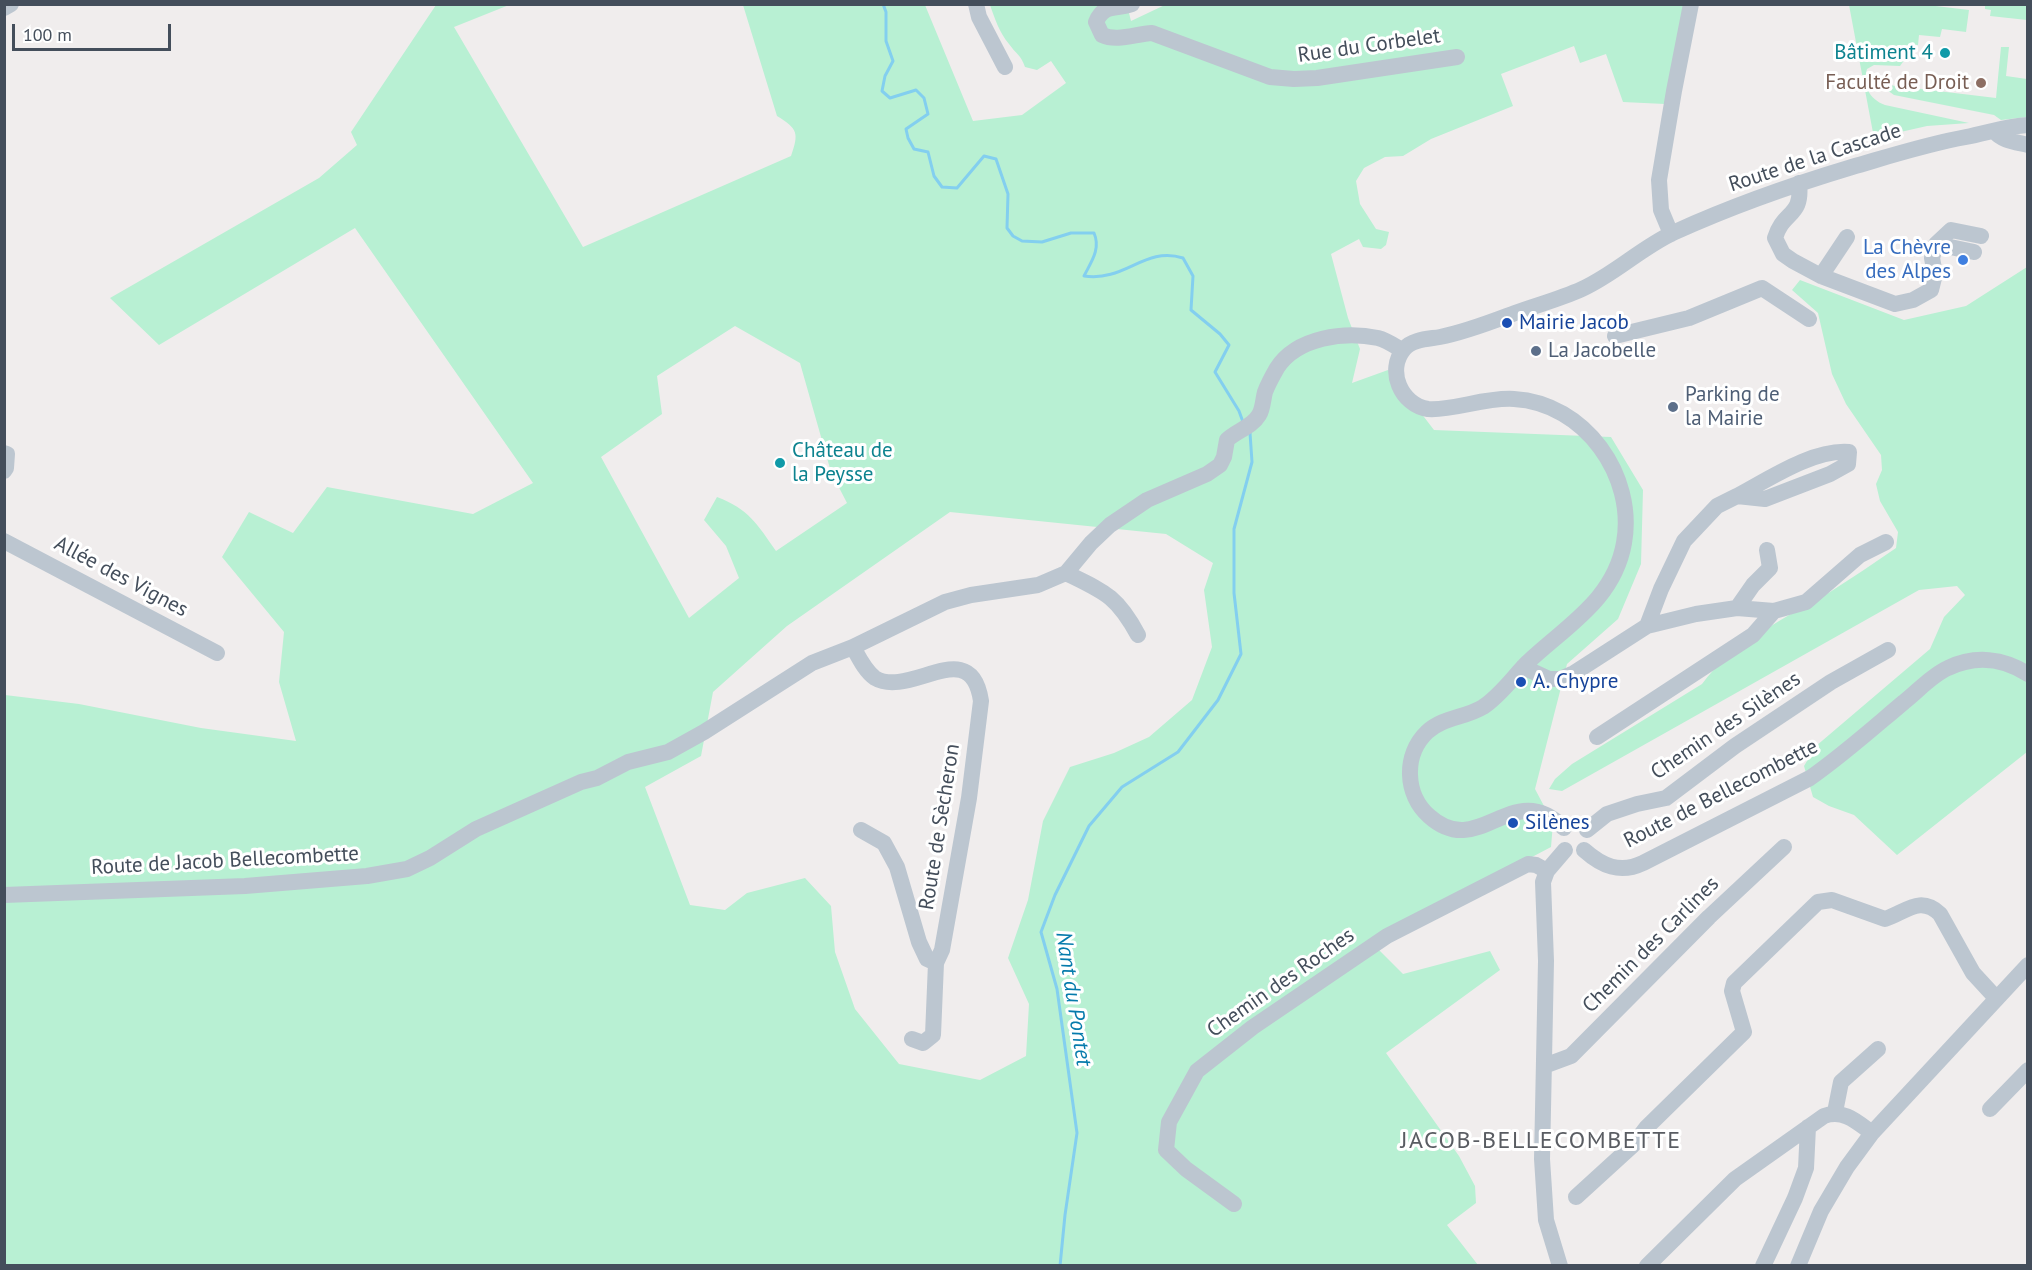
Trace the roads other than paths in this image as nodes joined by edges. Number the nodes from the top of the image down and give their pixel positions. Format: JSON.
{"nodes":[{"id":1,"x":10,"y":4,"type":"edge"},
{"id":2,"x":976,"y":4,"type":"edge"},
{"id":3,"x":1132,"y":4,"type":"edge"},
{"id":4,"x":1691,"y":4,"type":"edge"},
{"id":5,"x":4,"y":8,"type":"edge"},
{"id":6,"x":1457,"y":57,"type":"dead end"},
{"id":7,"x":1005,"y":67,"type":"dead end"},
{"id":8,"x":2028,"y":125,"type":"edge"},
{"id":9,"x":1994,"y":131,"type":"junction"},
{"id":10,"x":2028,"y":144,"type":"edge"},
{"id":11,"x":1799,"y":183,"type":"junction"},
{"id":12,"x":1671,"y":234,"type":"junction"},
{"id":13,"x":1982,"y":236,"type":"dead end"},
{"id":14,"x":1847,"y":237,"type":"dead end"},
{"id":15,"x":1936,"y":244,"type":"junction"},
{"id":16,"x":1974,"y":252,"type":"dead end"},
{"id":17,"x":1821,"y":276,"type":"junction"},
{"id":18,"x":1809,"y":319,"type":"dead end"},
{"id":19,"x":1616,"y":336,"type":"dead end"},
{"id":20,"x":1402,"y":350,"type":"junction"},
{"id":21,"x":4,"y":453,"type":"edge"},
{"id":22,"x":4,"y":471,"type":"edge"},
{"id":23,"x":1737,"y":496,"type":"junction"},
{"id":24,"x":4,"y":541,"type":"edge"},
{"id":25,"x":1886,"y":542,"type":"dead end"},
{"id":26,"x":1767,"y":550,"type":"dead end"},
{"id":27,"x":1066,"y":573,"type":"junction"},
{"id":28,"x":1737,"y":608,"type":"junction"},
{"id":29,"x":1773,"y":611,"type":"junction"},
{"id":30,"x":1647,"y":626,"type":"junction"},
{"id":31,"x":1138,"y":635,"type":"dead end"},
{"id":32,"x":853,"y":647,"type":"junction"},
{"id":33,"x":1540,"y":650,"type":"junction"},
{"id":34,"x":1888,"y":650,"type":"dead end"},
{"id":35,"x":217,"y":653,"type":"dead end"},
{"id":36,"x":1523,"y":667,"type":"junction"},
{"id":37,"x":2028,"y":674,"type":"edge"},
{"id":38,"x":1560,"y":679,"type":"junction"},
{"id":39,"x":1597,"y":737,"type":"dead end"},
{"id":40,"x":1564,"y":828,"type":"junction"},
{"id":41,"x":861,"y":830,"type":"dead end"},
{"id":42,"x":1587,"y":830,"type":"junction"},
{"id":43,"x":1784,"y":847,"type":"dead end"},
{"id":44,"x":1565,"y":850,"type":"junction"},
{"id":45,"x":1584,"y":850,"type":"junction"},
{"id":46,"x":1547,"y":871,"type":"junction"},
{"id":47,"x":4,"y":895,"type":"edge"},
{"id":48,"x":936,"y":963,"type":"junction"},
{"id":49,"x":2028,"y":965,"type":"edge"},
{"id":50,"x":1996,"y":998,"type":"junction"},
{"id":51,"x":912,"y":1039,"type":"dead end"},
{"id":52,"x":1878,"y":1049,"type":"dead end"},
{"id":53,"x":1544,"y":1066,"type":"junction"},
{"id":54,"x":2028,"y":1070,"type":"edge"},
{"id":55,"x":1990,"y":1109,"type":"dead end"},
{"id":56,"x":1835,"y":1112,"type":"junction"},
{"id":57,"x":1808,"y":1127,"type":"junction"},
{"id":58,"x":1872,"y":1133,"type":"junction"},
{"id":59,"x":1576,"y":1197,"type":"dead end"},
{"id":60,"x":1234,"y":1204,"type":"dead end"},
{"id":61,"x":1560,"y":1266,"type":"edge"},
{"id":62,"x":1647,"y":1266,"type":"edge"},
{"id":63,"x":1763,"y":1266,"type":"edge"},
{"id":64,"x":1798,"y":1266,"type":"edge"}],
"edges":[{"from":1,"to":5,"type":"street"},
{"from":2,"to":7,"type":"street"},
{"from":3,"to":6,"type":"street","name":"Rue du Corbelet"},
{"from":4,"to":12,"type":"street"},
{"from":8,"to":9,"type":"street","name":"Route de la Cascade"},
{"from":9,"to":10,"type":"street"},
{"from":9,"to":11,"type":"street","name":"Route de la Cascade"},
{"from":11,"to":12,"type":"street","name":"Route de la Cascade"},
{"from":11,"to":17,"type":"street"},
{"from":12,"to":20,"type":"street"},
{"from":13,"to":15,"type":"street"},
{"from":14,"to":17,"type":"street"},
{"from":15,"to":16,"type":"street"},
{"from":15,"to":17,"type":"street"},
{"from":18,"to":19,"type":"street"},
{"from":20,"to":27,"type":"street"},
{"from":20,"to":33,"type":"street"},
{"from":21,"to":22,"type":"street"},
{"from":23,"to":23,"type":"street"},
{"from":23,"to":30,"type":"street"},
{"from":24,"to":35,"type":"street","name":"Allée des Vignes"},
{"from":25,"to":29,"type":"street"},
{"from":26,"to":28,"type":"street"},
{"from":27,"to":31,"type":"street"},
{"from":27,"to":32,"type":"street"},
{"from":28,"to":29,"type":"street"},
{"from":28,"to":30,"type":"street"},
{"from":29,"to":39,"type":"street"},
{"from":30,"to":38,"type":"street"},
{"from":32,"to":47,"type":"street","name":"Route de Jacob Bellecombette"},
{"from":32,"to":48,"type":"street","name":"Route de Sècheron"},
{"from":33,"to":36,"type":"street"},
{"from":33,"to":38,"type":"street"},
{"from":34,"to":42,"type":"street","name":"Chemin des Silènes"},
{"from":36,"to":38,"type":"street"},
{"from":36,"to":40,"type":"street"},
{"from":37,"to":45,"type":"street","name":"Route de Bellecombette"},
{"from":40,"to":42,"type":"street"},
{"from":40,"to":44,"type":"street"},
{"from":41,"to":48,"type":"street","name":"Route de Sècheron"},
{"from":42,"to":45,"type":"street"},
{"from":43,"to":53,"type":"street","name":"Chemin des Carlines"},
{"from":44,"to":45,"type":"street"},
{"from":44,"to":46,"type":"street"},
{"from":46,"to":53,"type":"street"},
{"from":46,"to":60,"type":"street","name":"Chemin des Roches"},
{"from":48,"to":51,"type":"street"},
{"from":49,"to":50,"type":"street"},
{"from":50,"to":58,"type":"street"},
{"from":50,"to":59,"type":"street"},
{"from":52,"to":56,"type":"street"},
{"from":53,"to":61,"type":"street"},
{"from":54,"to":55,"type":"street"},
{"from":56,"to":57,"type":"street"},
{"from":56,"to":58,"type":"street"},
{"from":57,"to":62,"type":"street"},
{"from":57,"to":63,"type":"street"},
{"from":58,"to":64,"type":"street"}]}
